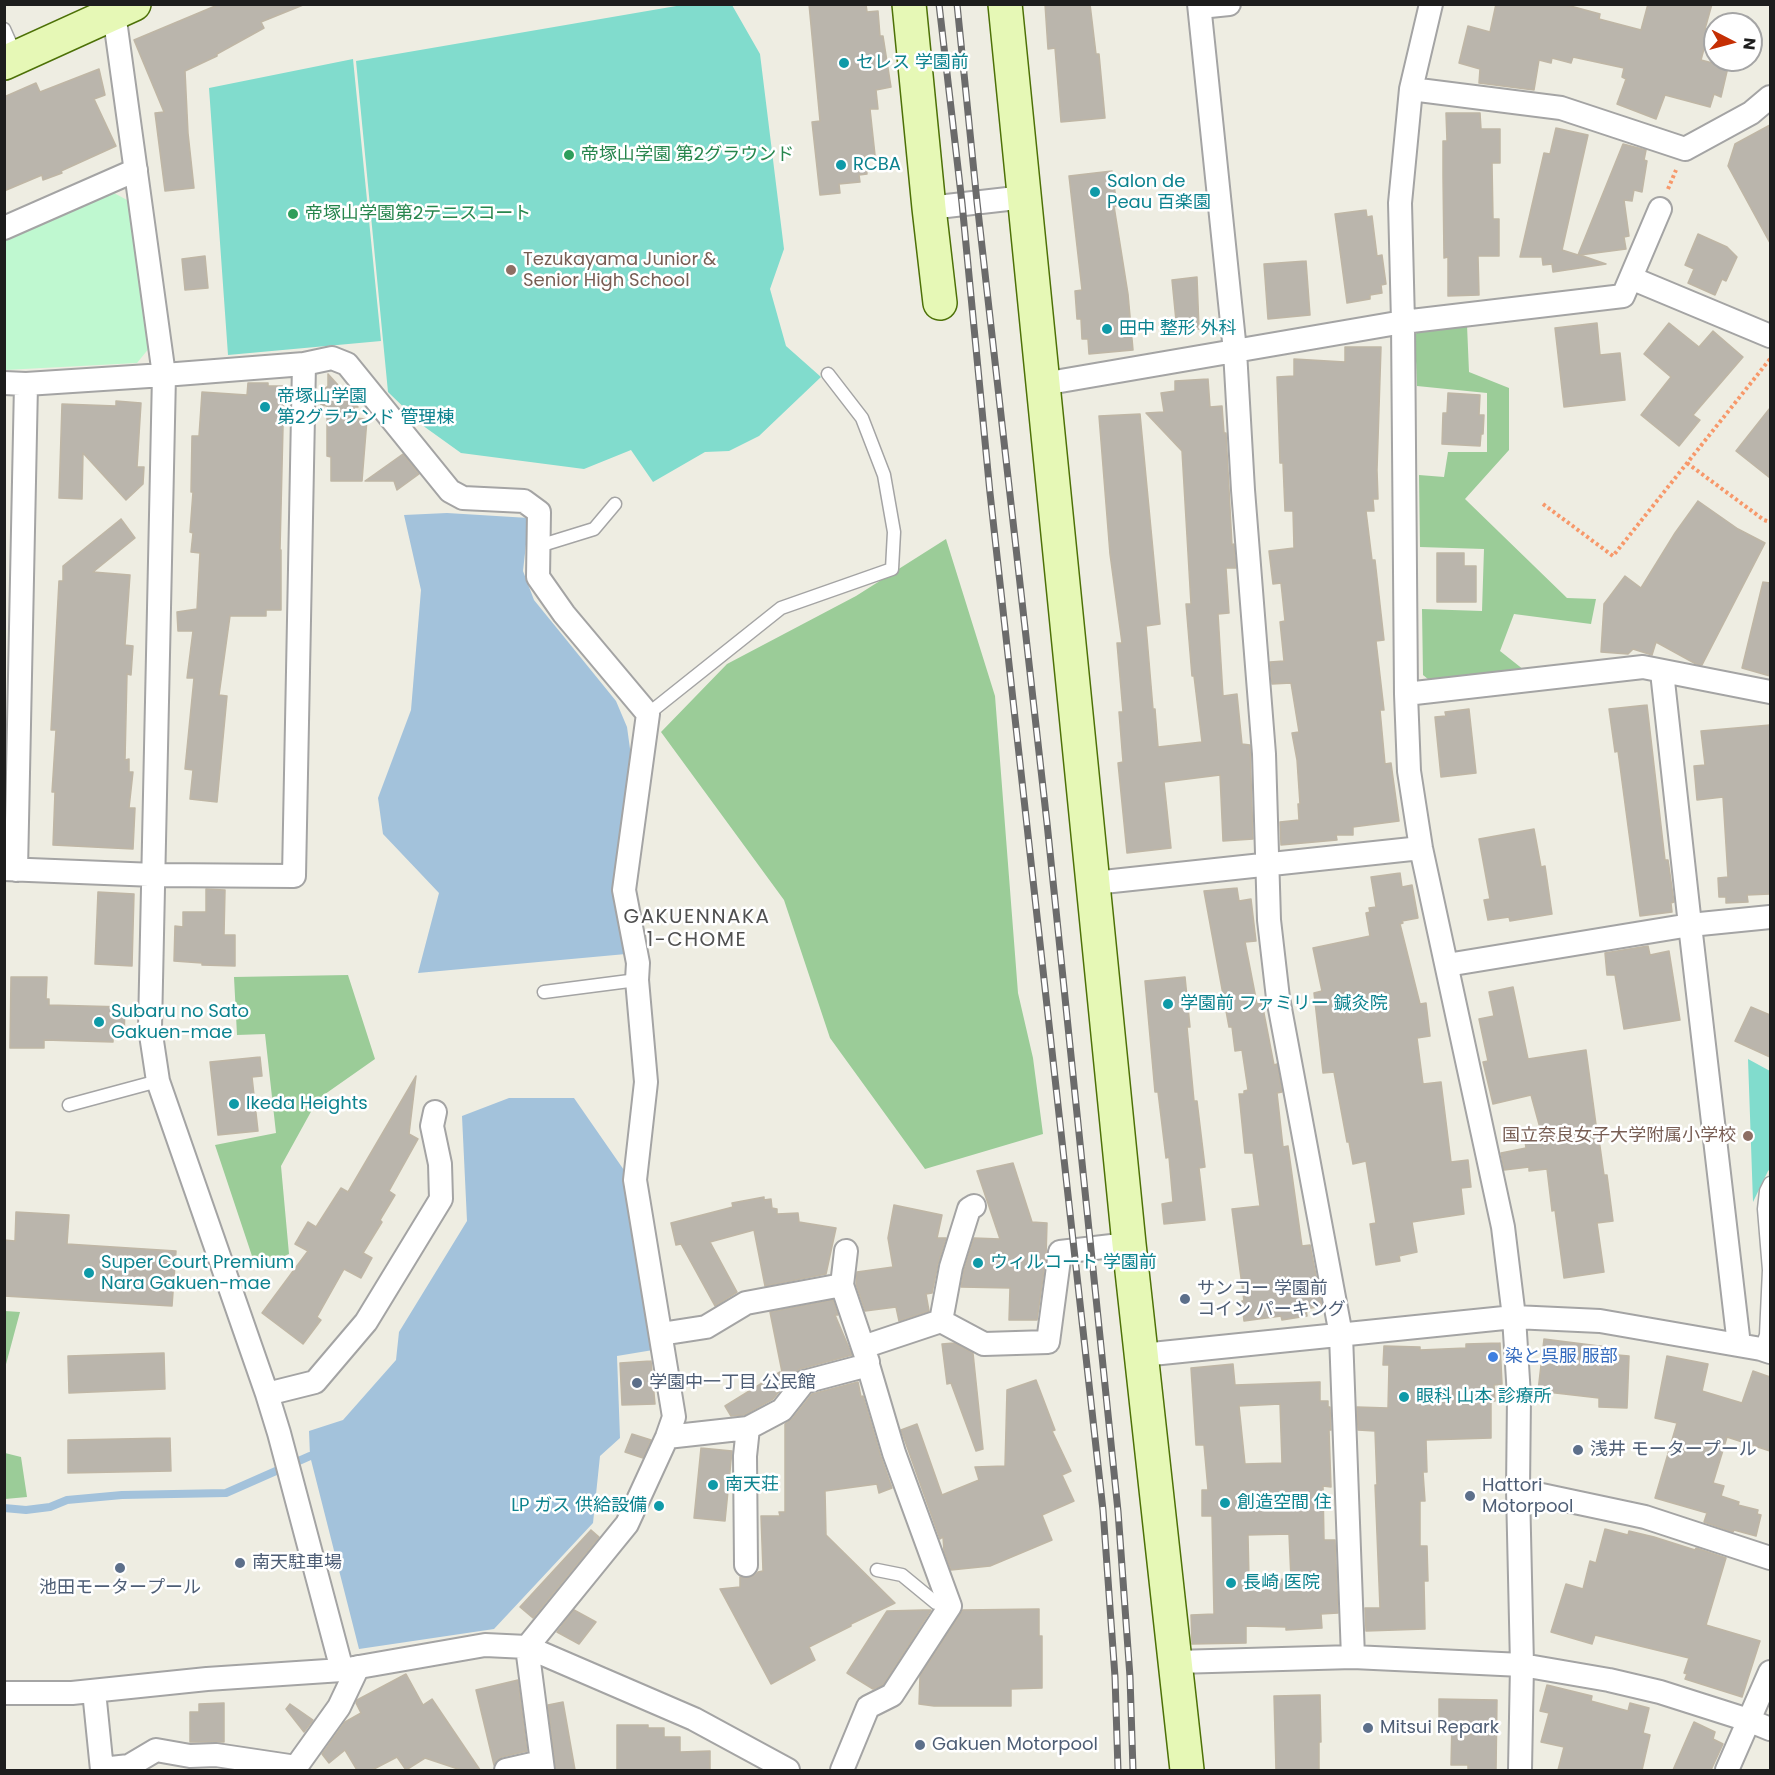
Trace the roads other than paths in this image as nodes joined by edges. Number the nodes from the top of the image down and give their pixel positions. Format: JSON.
{"nodes":[{"id":1,"x":909,"y":4,"type":"edge"},
{"id":2,"x":1005,"y":4,"type":"edge"},
{"id":3,"x":1229,"y":4,"type":"edge"},
{"id":4,"x":1431,"y":4,"type":"edge"},
{"id":5,"x":1200,"y":6,"type":"edge"},
{"id":6,"x":124,"y":9,"type":"edge"},
{"id":7,"x":9,"y":50,"type":"edge"},
{"id":8,"x":1411,"y":89,"type":"junction"},
{"id":9,"x":1770,"y":98,"type":"edge"},
{"id":10,"x":136,"y":170,"type":"junction"},
{"id":11,"x":1025,"y":197,"type":"junction"},
{"id":12,"x":929,"y":208,"type":"junction"},
{"id":13,"x":1660,"y":209,"type":"road end"},
{"id":14,"x":4,"y":228,"type":"edge"},
{"id":15,"x":1630,"y":278,"type":"junction"},
{"id":16,"x":940,"y":303,"type":"dead end"},
{"id":17,"x":1403,"y":322,"type":"junction"},
{"id":18,"x":1770,"y":336,"type":"edge"},
{"id":19,"x":1235,"y":351,"type":"junction"},
{"id":20,"x":304,"y":364,"type":"junction"},
{"id":21,"x":828,"y":374,"type":"dead end"},
{"id":22,"x":164,"y":375,"type":"junction"},
{"id":23,"x":15,"y":383,"type":"edge"},
{"id":24,"x":1043,"y":384,"type":"junction"},
{"id":25,"x":615,"y":504,"type":"dead end"},
{"id":26,"x":539,"y":546,"type":"junction"},
{"id":27,"x":1662,"y":672,"type":"junction"},
{"id":28,"x":1770,"y":692,"type":"edge"},
{"id":29,"x":1406,"y":694,"type":"junction"},
{"id":30,"x":648,"y":714,"type":"junction"},
{"id":31,"x":1421,"y":848,"type":"junction"},
{"id":32,"x":1267,"y":864,"type":"junction"},
{"id":33,"x":10,"y":869,"type":"edge"},
{"id":34,"x":154,"y":875,"type":"junction"},
{"id":35,"x":1094,"y":883,"type":"junction"},
{"id":36,"x":1770,"y":917,"type":"edge"},
{"id":37,"x":1690,"y":925,"type":"junction"},
{"id":38,"x":1447,"y":965,"type":"junction"},
{"id":39,"x":637,"y":980,"type":"junction"},
{"id":40,"x":544,"y":992,"type":"dead end"},
{"id":41,"x":158,"y":1081,"type":"junction"},
{"id":42,"x":69,"y":1105,"type":"dead end"},
{"id":43,"x":435,"y":1112,"type":"dead end"},
{"id":44,"x":1770,"y":1183,"type":"edge"},
{"id":45,"x":974,"y":1206,"type":"dead end"},
{"id":46,"x":943,"y":1234,"type":"dead end"},
{"id":47,"x":1129,"y":1244,"type":"junction"},
{"id":48,"x":846,"y":1251,"type":"dead end"},
{"id":49,"x":951,"y":1267,"type":"junction"},
{"id":50,"x":842,"y":1285,"type":"junction"},
{"id":51,"x":1514,"y":1317,"type":"junction"},
{"id":52,"x":941,"y":1321,"type":"junction"},
{"id":53,"x":661,"y":1334,"type":"junction"},
{"id":54,"x":1341,"y":1335,"type":"junction"},
{"id":55,"x":1757,"y":1349,"type":"edge"},
{"id":56,"x":1142,"y":1355,"type":"junction"},
{"id":57,"x":866,"y":1356,"type":"junction"},
{"id":58,"x":267,"y":1394,"type":"junction"},
{"id":59,"x":748,"y":1428,"type":"junction"},
{"id":60,"x":667,"y":1437,"type":"junction"},
{"id":61,"x":1518,"y":1490,"type":"junction"},
{"id":62,"x":1770,"y":1558,"type":"edge"},
{"id":63,"x":746,"y":1565,"type":"dead end"},
{"id":64,"x":876,"y":1570,"type":"dead end"},
{"id":65,"x":950,"y":1606,"type":"junction"},
{"id":66,"x":527,"y":1647,"type":"junction"},
{"id":67,"x":1353,"y":1657,"type":"junction"},
{"id":68,"x":1176,"y":1662,"type":"junction"},
{"id":69,"x":1521,"y":1665,"type":"junction"},
{"id":70,"x":350,"y":1669,"type":"junction"},
{"id":71,"x":1770,"y":1672,"type":"edge"},
{"id":72,"x":94,"y":1691,"type":"junction"},
{"id":73,"x":4,"y":1693,"type":"edge"},
{"id":74,"x":1748,"y":1720,"type":"junction"},
{"id":75,"x":1770,"y":1729,"type":"edge"},
{"id":76,"x":542,"y":1766,"type":"edge"},
{"id":77,"x":265,"y":1767,"type":"edge"},
{"id":78,"x":296,"y":1769,"type":"edge"},
{"id":79,"x":102,"y":1770,"type":"edge"},
{"id":80,"x":506,"y":1770,"type":"edge"},
{"id":81,"x":788,"y":1770,"type":"edge"},
{"id":82,"x":842,"y":1770,"type":"edge"},
{"id":83,"x":1187,"y":1770,"type":"edge"},
{"id":84,"x":1521,"y":1770,"type":"edge"},
{"id":85,"x":1727,"y":1770,"type":"edge"}],
"edges":[{"from":1,"to":12,"type":"street"},
{"from":2,"to":11,"type":"street"},
{"from":3,"to":5,"type":"street"},
{"from":4,"to":8,"type":"street"},
{"from":5,"to":19,"type":"street"},
{"from":6,"to":7,"type":"street"},
{"from":6,"to":10,"type":"street"},
{"from":8,"to":9,"type":"street"},
{"from":8,"to":17,"type":"street"},
{"from":10,"to":14,"type":"street"},
{"from":10,"to":22,"type":"street"},
{"from":11,"to":12,"type":"street"},
{"from":11,"to":24,"type":"street"},
{"from":12,"to":16,"type":"street"},
{"from":13,"to":15,"type":"street"},
{"from":15,"to":17,"type":"street"},
{"from":15,"to":18,"type":"street"},
{"from":17,"to":19,"type":"street"},
{"from":17,"to":29,"type":"street"},
{"from":19,"to":24,"type":"street"},
{"from":19,"to":32,"type":"street"},
{"from":20,"to":22,"type":"street"},
{"from":20,"to":26,"type":"street"},
{"from":20,"to":34,"type":"street"},
{"from":21,"to":30,"type":"lane"},
{"from":22,"to":23,"type":"street"},
{"from":22,"to":34,"type":"street"},
{"from":23,"to":33,"type":"street"},
{"from":24,"to":35,"type":"street"},
{"from":25,"to":26,"type":"lane"},
{"from":26,"to":30,"type":"street"},
{"from":27,"to":28,"type":"street"},
{"from":27,"to":29,"type":"street"},
{"from":27,"to":37,"type":"street"},
{"from":29,"to":31,"type":"street"},
{"from":30,"to":39,"type":"street"},
{"from":31,"to":32,"type":"street"},
{"from":31,"to":38,"type":"street"},
{"from":32,"to":35,"type":"street"},
{"from":32,"to":54,"type":"street"},
{"from":33,"to":34,"type":"street"},
{"from":34,"to":41,"type":"street"},
{"from":35,"to":47,"type":"street"},
{"from":36,"to":37,"type":"street"},
{"from":37,"to":38,"type":"street"},
{"from":37,"to":55,"type":"street"},
{"from":38,"to":51,"type":"street"},
{"from":39,"to":40,"type":"lane"},
{"from":39,"to":53,"type":"street"},
{"from":41,"to":42,"type":"lane"},
{"from":41,"to":58,"type":"street"},
{"from":43,"to":58,"type":"street"},
{"from":44,"to":55,"type":"lane"},
{"from":45,"to":49,"type":"street"},
{"from":46,"to":49,"type":"street"},
{"from":47,"to":52,"type":"street"},
{"from":47,"to":56,"type":"street"},
{"from":48,"to":50,"type":"street"},
{"from":49,"to":52,"type":"street"},
{"from":50,"to":53,"type":"street"},
{"from":50,"to":57,"type":"street"},
{"from":51,"to":54,"type":"street"},
{"from":51,"to":55,"type":"street"},
{"from":51,"to":61,"type":"street"},
{"from":52,"to":57,"type":"street"},
{"from":53,"to":60,"type":"street"},
{"from":54,"to":56,"type":"street"},
{"from":54,"to":67,"type":"street"},
{"from":56,"to":68,"type":"street"},
{"from":57,"to":59,"type":"street"},
{"from":57,"to":65,"type":"street"},
{"from":58,"to":70,"type":"street"},
{"from":59,"to":60,"type":"street"},
{"from":59,"to":63,"type":"street"},
{"from":60,"to":66,"type":"street"},
{"from":61,"to":62,"type":"street"},
{"from":61,"to":69,"type":"street"},
{"from":64,"to":65,"type":"lane"},
{"from":65,"to":82,"type":"street"},
{"from":66,"to":70,"type":"street"},
{"from":66,"to":76,"type":"street"},
{"from":66,"to":81,"type":"street"},
{"from":67,"to":68,"type":"street"},
{"from":67,"to":69,"type":"street"},
{"from":68,"to":83,"type":"street"},
{"from":69,"to":74,"type":"street"},
{"from":69,"to":84,"type":"street"},
{"from":70,"to":72,"type":"street"},
{"from":70,"to":78,"type":"street"},
{"from":71,"to":74,"type":"street"},
{"from":72,"to":73,"type":"street"},
{"from":72,"to":79,"type":"street"},
{"from":74,"to":75,"type":"street"},
{"from":74,"to":85,"type":"street"},
{"from":76,"to":80,"type":"street"},
{"from":77,"to":78,"type":"street"},
{"from":77,"to":79,"type":"street"}]}
